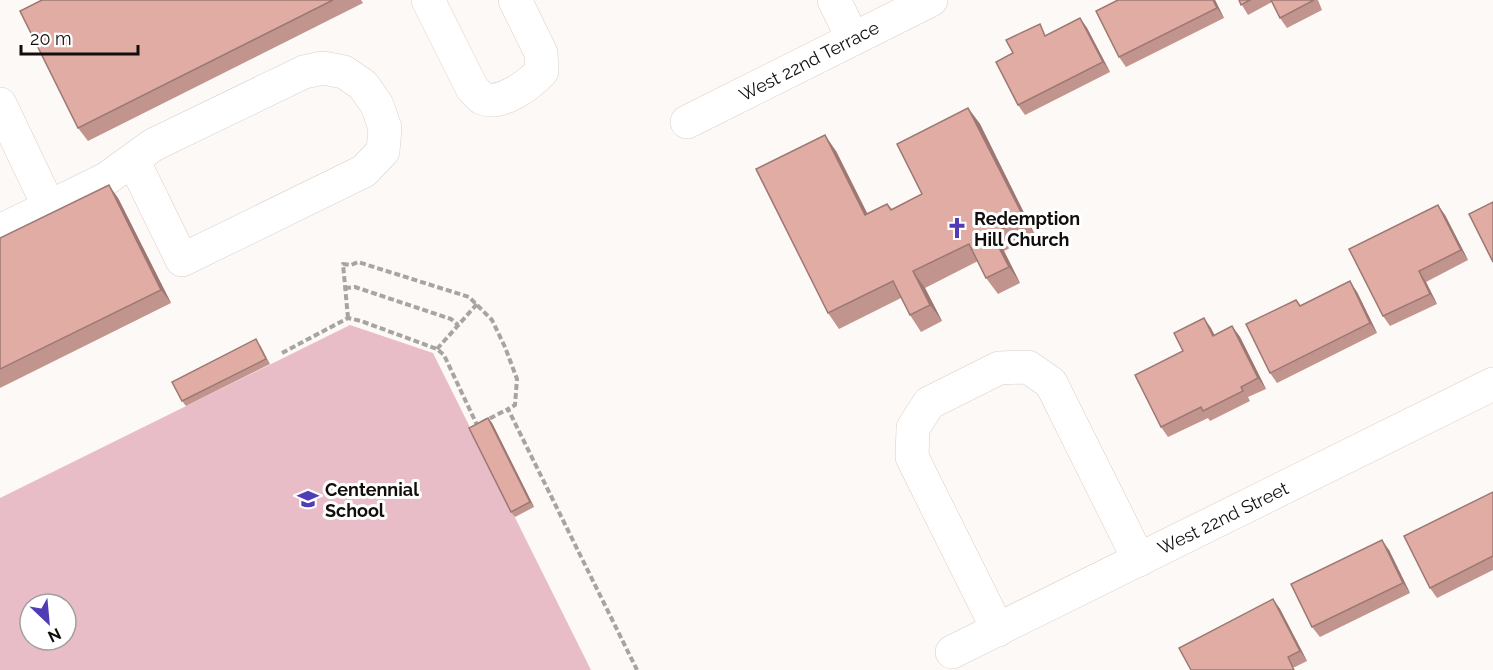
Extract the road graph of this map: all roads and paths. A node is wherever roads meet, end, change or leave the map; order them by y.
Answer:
1 (428, 0) edge
2 (515, 0) edge
3 (834, 0) edge
4 (912, 4) edge
5 (853, 39) junction
6 (0, 104) edge
7 (687, 122) dead end
8 (132, 160) junction
9 (50, 207) junction
10 (0, 231) edge
11 (345, 288) junction
12 (477, 304) junction
13 (348, 318) junction
14 (458, 326) junction
15 (437, 349) junction
16 (282, 353) dead end
17 (1493, 384) edge
18 (508, 409) junction
19 (1139, 560) junction
20 (998, 630) junction
21 (952, 652) dead end
22 (637, 670) edge

1 - 2 street
3 - 5 street
4 - 5 street, West 22nd Terrace
5 - 7 street, West 22nd Terrace
6 - 9 street
8 - 8 street
8 - 9 street
9 - 10 street
11 - 12 path
11 - 13 path
11 - 14 path
12 - 14 path
12 - 18 path
13 - 15 path
13 - 16 path
14 - 15 path
15 - 18 path
17 - 19 street, West 22nd Street
18 - 22 path
19 - 20 street, West 22nd Street
19 - 20 street
20 - 21 street, West 22nd Street

